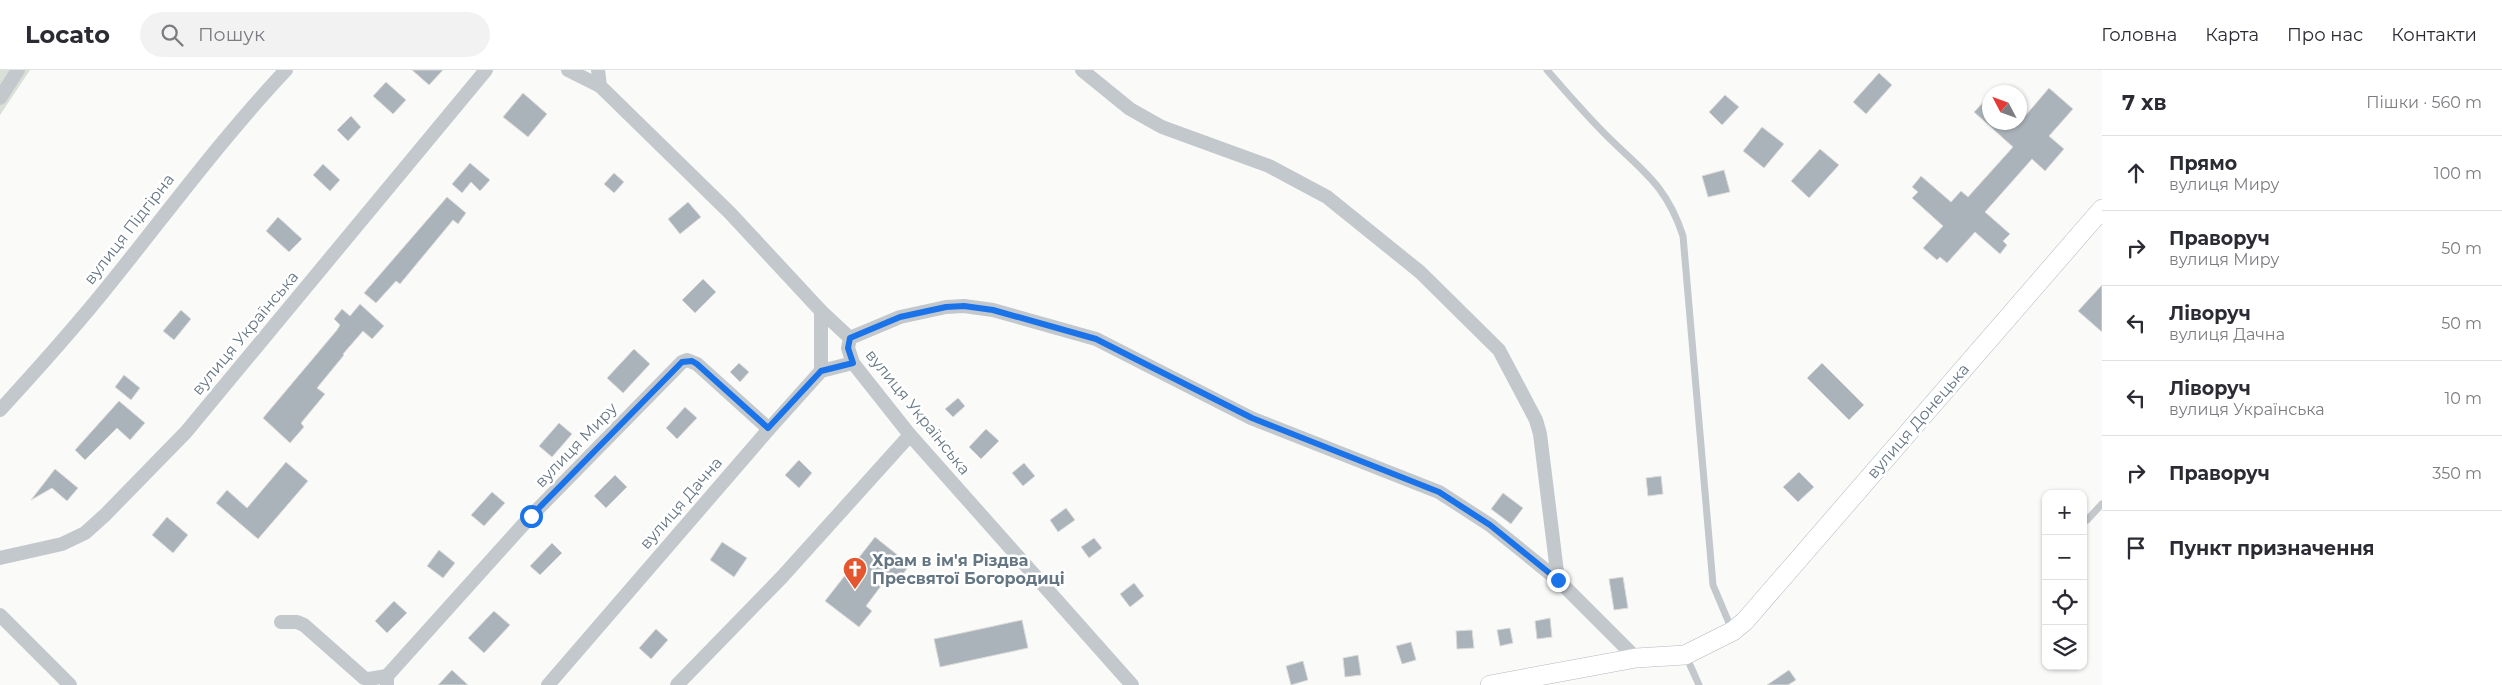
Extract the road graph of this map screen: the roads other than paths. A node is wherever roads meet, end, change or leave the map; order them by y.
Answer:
1 (18, 70) edge
2 (286, 70) edge
3 (568, 70) edge
4 (598, 70) edge
5 (1082, 70) edge
6 (1547, 70) edge
7 (485, 73) edge
8 (600, 86) junction
9 (0, 98) edge
10 (2102, 209) edge
11 (821, 311) junction
12 (850, 338) junction
13 (853, 363) junction
14 (821, 371) junction
15 (0, 410) edge
16 (768, 428) junction
17 (910, 435) junction
18 (2102, 504) edge
19 (2087, 520) dead end
20 (0, 558) edge
21 (1558, 580) junction
22 (0, 615) edge
23 (281, 622) dead end
24 (1733, 631) junction
25 (1685, 655) junction
26 (1636, 658) junction
27 (387, 680) edge
28 (70, 685) edge
29 (548, 685) edge
30 (677, 685) edge
31 (1132, 685) edge
32 (1490, 685) edge
33 (1699, 685) edge

1 - 9 street
2 - 15 street, вулиця Підгірна
3 - 8 street, вулиця Українська
4 - 8 street
5 - 21 street
6 - 24 lane
7 - 20 street, вулиця Українська
8 - 11 street, вулиця Українська
10 - 24 street, вулиця Донецька
11 - 12 street, вулиця Українська
11 - 14 street
12 - 13 street, вулиця Українська
12 - 21 street
13 - 14 street
13 - 17 street, вулиця Українська
14 - 16 street, вулиця Дачна
16 - 27 street, вулиця Миру
16 - 29 street, вулиця Дачна
17 - 30 street
17 - 31 street, вулиця Українська
18 - 19 lane
21 - 26 street
22 - 28 street
23 - 27 street
24 - 25 street, вулиця Донецька
25 - 26 street
25 - 33 lane
26 - 32 street

